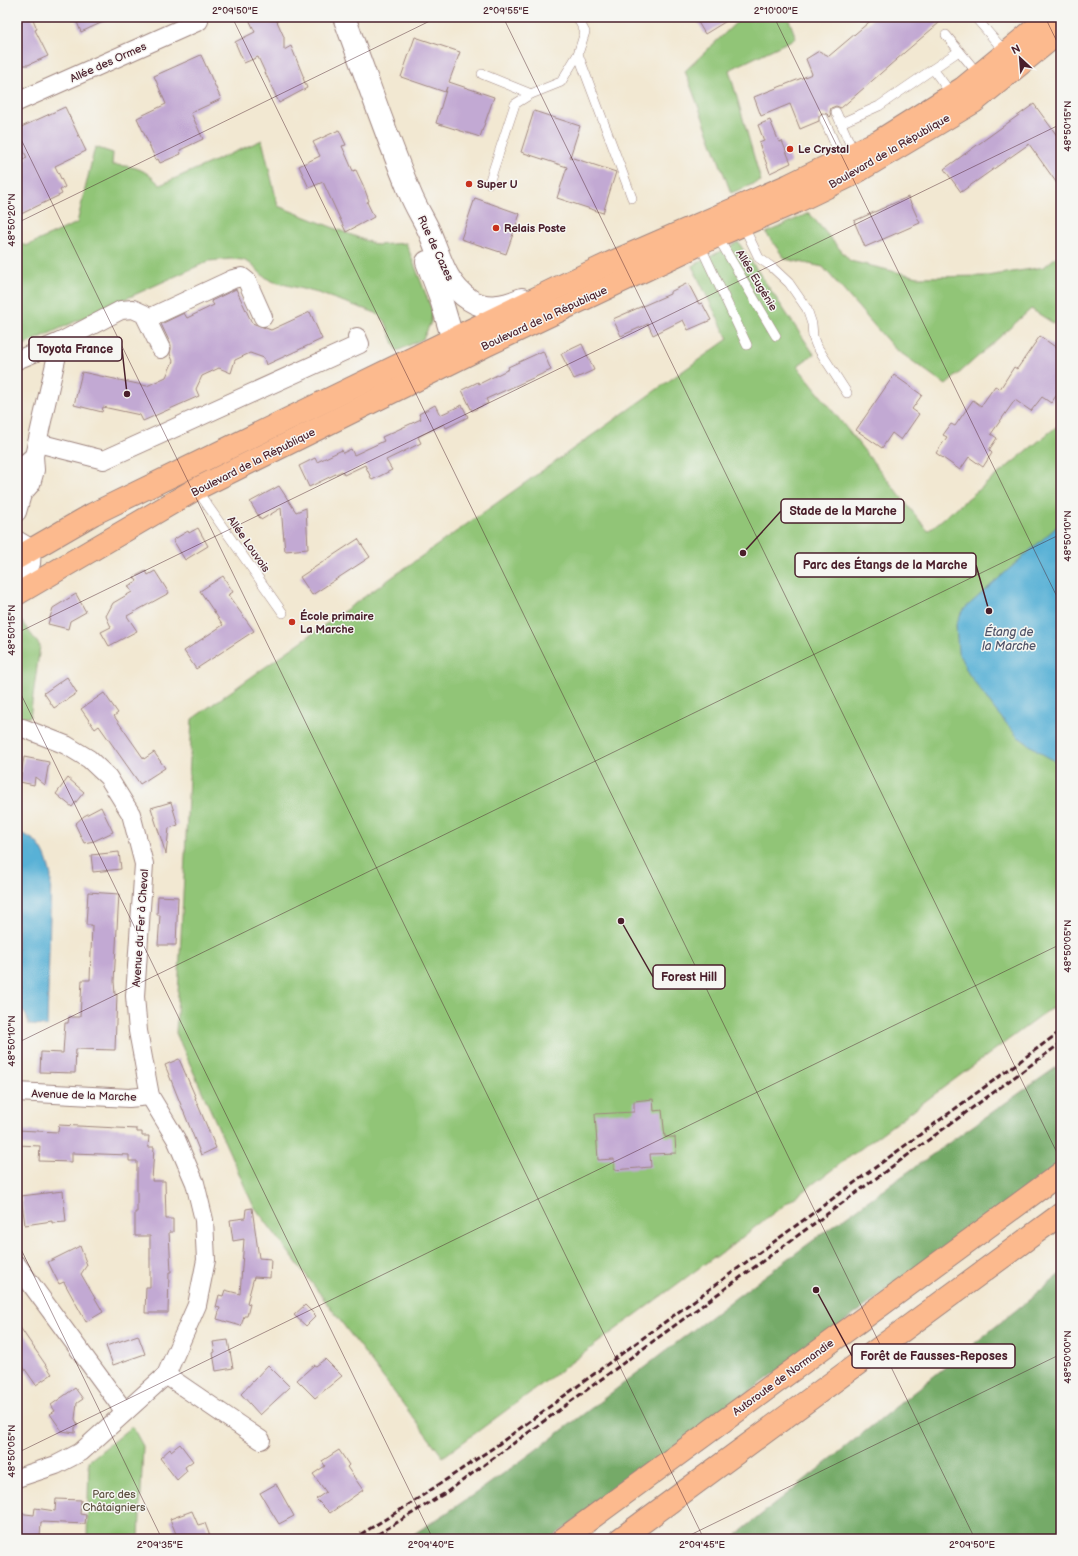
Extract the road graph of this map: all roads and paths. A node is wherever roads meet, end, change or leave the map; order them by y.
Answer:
1 (344, 17) edge
2 (577, 17) edge
3 (976, 17) edge
4 (1049, 17) edge
5 (199, 21) dead end
6 (1061, 31) edge
7 (946, 35) dead end
8 (959, 51) junction
9 (1006, 53) junction
10 (578, 54) junction
11 (933, 69) junction
12 (482, 74) dead end
13 (979, 75) junction
14 (531, 94) junction
15 (952, 95) junction
16 (17, 102) edge
17 (836, 112) dead end
18 (824, 119) dead end
19 (841, 123) junction
20 (848, 157) junction
21 (488, 183) dead end
22 (410, 195) junction
23 (632, 198) dead end
24 (743, 225) junction
25 (709, 241) junction
26 (557, 288) junction
27 (471, 300) junction
28 (263, 317) dead end
29 (147, 319) junction
30 (492, 320) junction
31 (776, 336) dead end
32 (357, 337) dead end
33 (60, 342) junction
34 (487, 344) junction
35 (747, 345) dead end
36 (161, 349) dead end
37 (457, 349) junction
38 (17, 360) edge
39 (847, 393) dead end
40 (36, 449) junction
41 (196, 489) junction
42 (17, 512) edge
43 (22, 549) edge
44 (17, 576) edge
45 (17, 594) edge
46 (283, 613) dead end
47 (17, 728) edge
48 (17, 1092) edge
49 (150, 1096) junction
50 (1061, 1173) edge
51 (1061, 1214) edge
52 (17, 1265) edge
53 (166, 1375) junction
54 (125, 1412) junction
55 (262, 1440) dead end
56 (17, 1478) edge
57 (563, 1539) edge
58 (620, 1539) edge

1 - 22 street, Rue de Cazes
2 - 10 lane
3 - 9 lane
4 - 9 main road, Boulevard de la République
5 - 16 street, Allée des Ormes
6 - 24 main road, Boulevard de la République
7 - 8 lane
8 - 11 lane
8 - 13 lane
9 - 13 main road, Boulevard de la République
10 - 14 lane
10 - 23 lane
11 - 15 lane
11 - 19 lane
12 - 14 lane
13 - 15 main road, Boulevard de la République
14 - 21 lane
15 - 20 main road, Boulevard de la République
17 - 19 lane
18 - 20 lane
19 - 20 lane
20 - 26 main road, Boulevard de la République
22 - 27 street, Rue de Cazes
22 - 37 street, Rue de Cazes
24 - 25 main road, Boulevard de la République
24 - 39 lane
25 - 31 lane, Allée Eugénie
25 - 34 main road, Boulevard de la République
25 - 35 lane
26 - 27 street, Rue de Cazes
26 - 30 main road, Boulevard de la République
27 - 30 street
28 - 29 street
29 - 33 street
29 - 36 street
30 - 34 street
30 - 37 main road, Boulevard de la République
32 - 40 street
33 - 38 street
33 - 40 street
34 - 37 main road, Boulevard de la République
37 - 41 main road, Boulevard de la République
37 - 43 main road, Boulevard de la République
40 - 42 street
41 - 45 main road, Boulevard de la République
41 - 46 lane, Allée Louvois
43 - 44 street
47 - 49 street, Avenue du Fer à Cheval
48 - 49 street, Avenue de la Marche
49 - 53 street
50 - 57 main road, Autoroute de Normandie
51 - 58 main road
52 - 54 street
53 - 54 street
53 - 55 street
54 - 56 street

